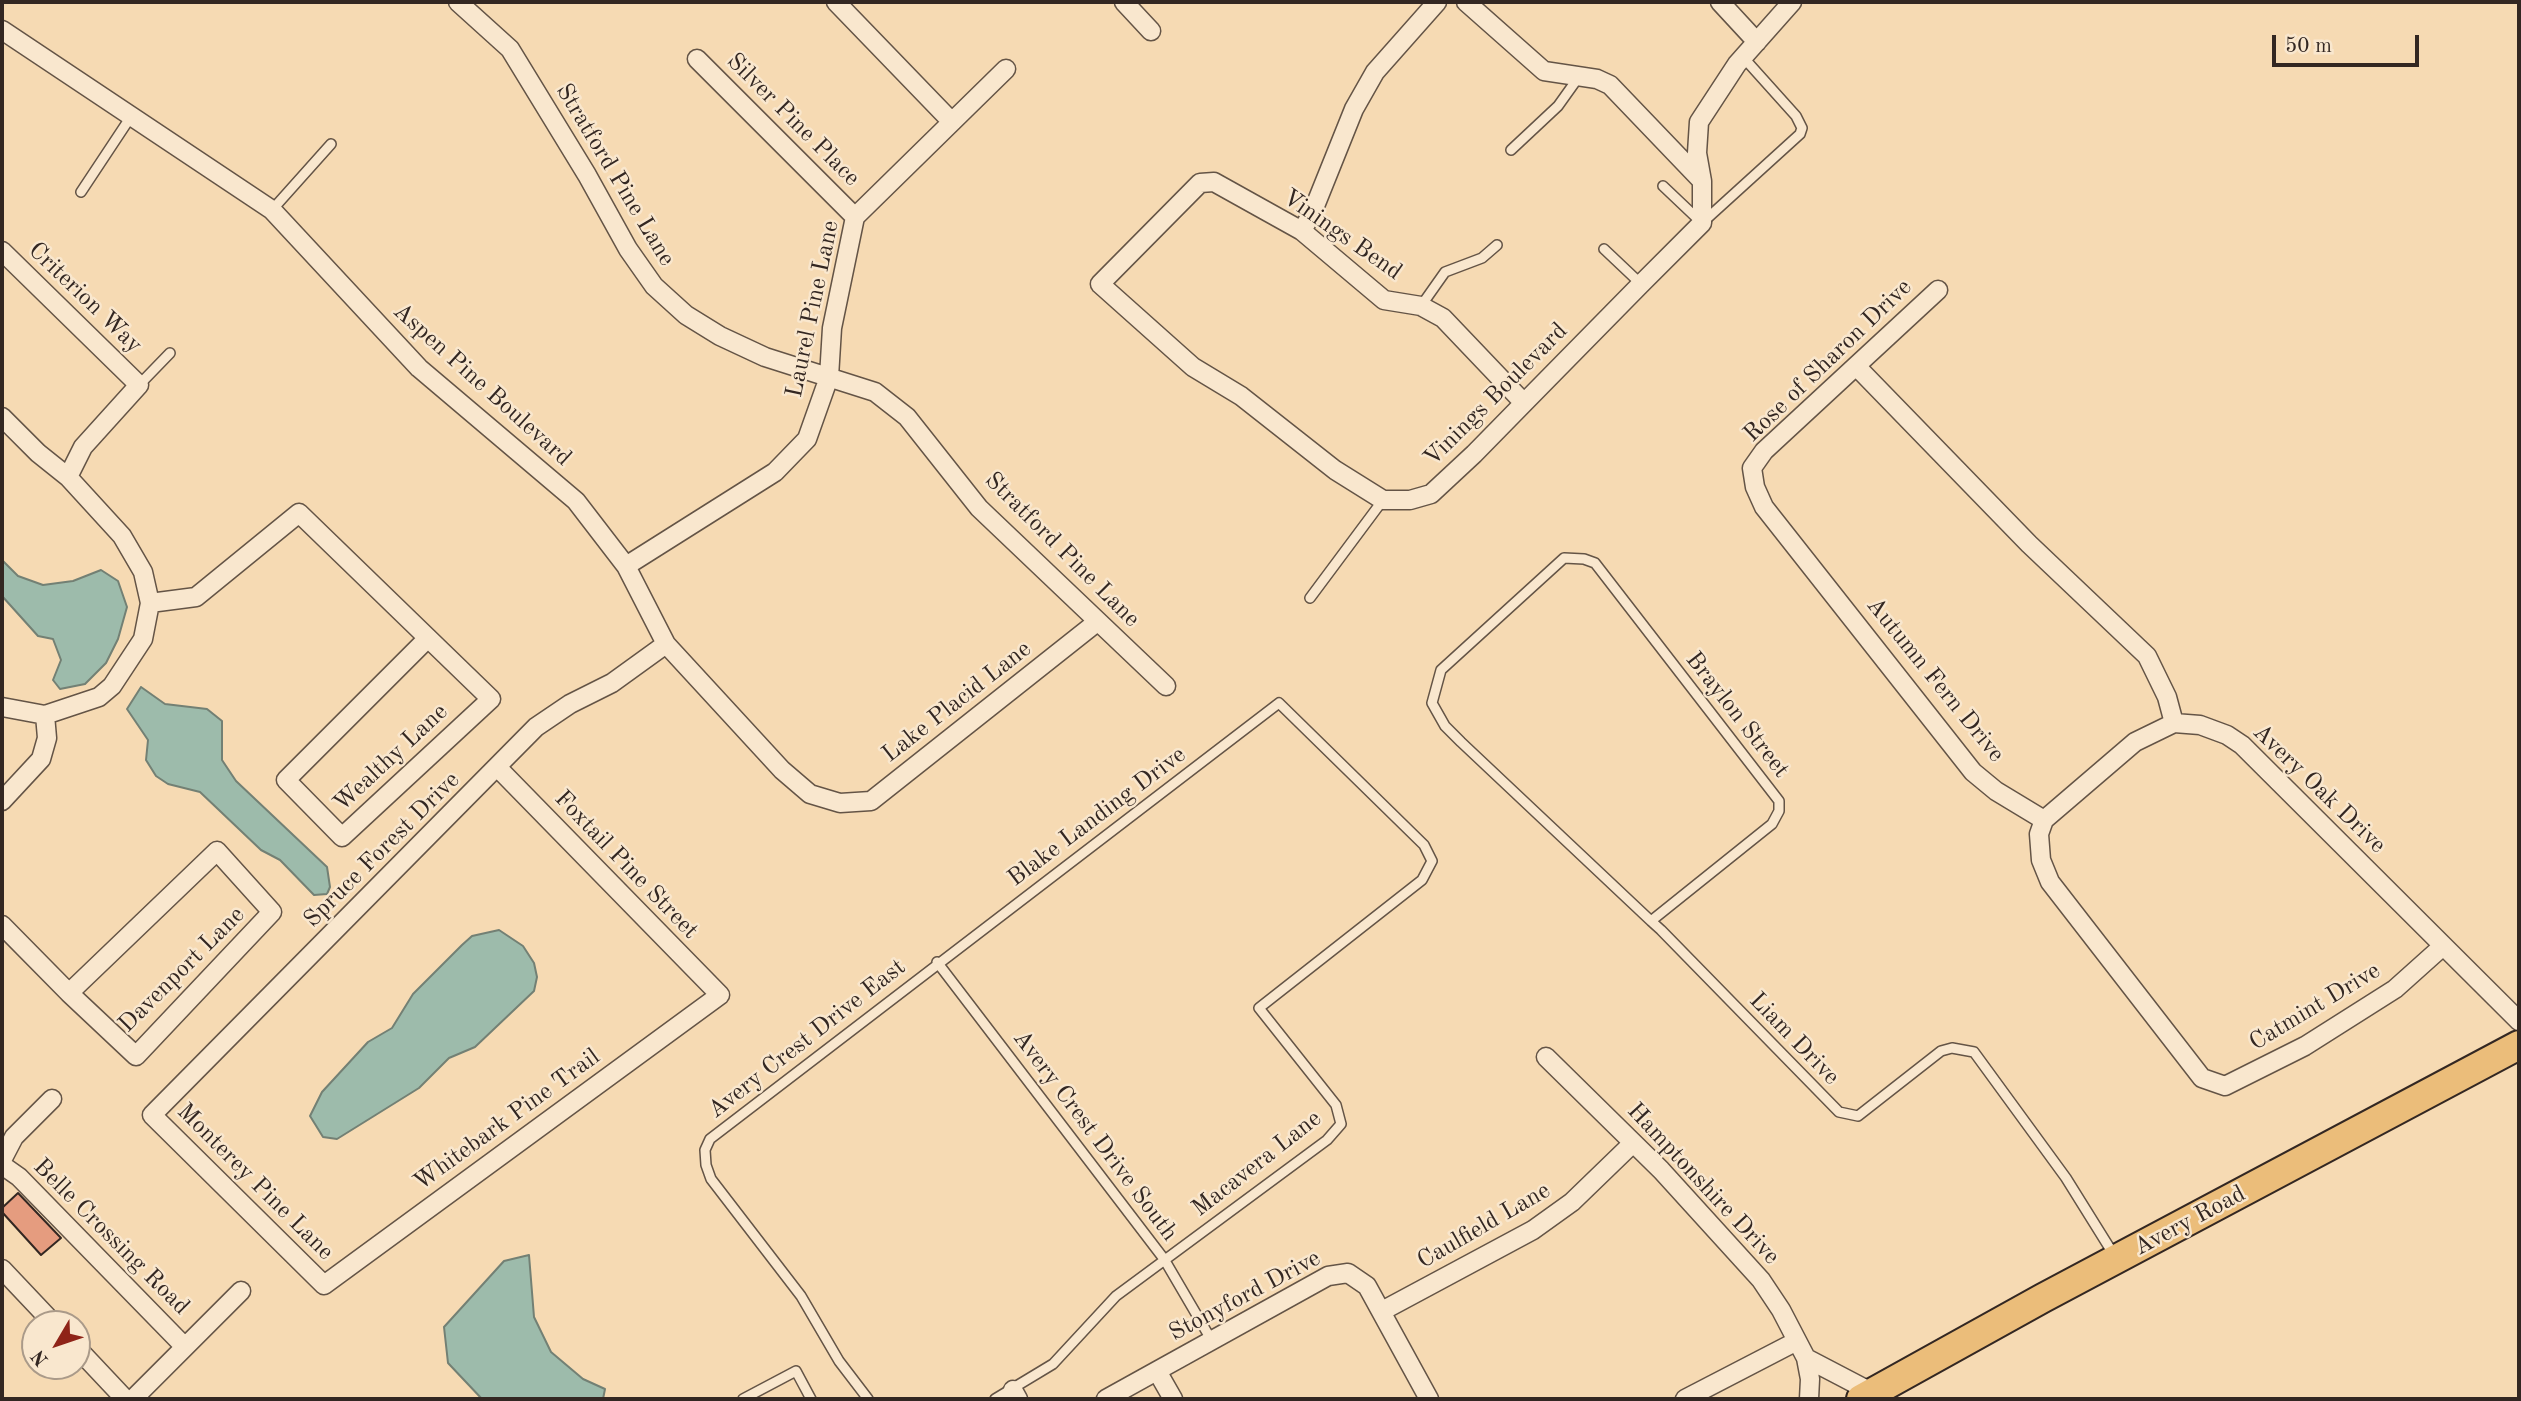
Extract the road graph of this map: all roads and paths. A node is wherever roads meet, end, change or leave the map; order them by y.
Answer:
1 (458, 2) edge
2 (836, 2) edge
3 (1124, 2) edge
4 (1437, 2) edge
5 (1466, 2) edge
6 (1720, 2) edge
7 (1792, 2) edge
8 (2, 30) edge
9 (1152, 32) dead end
10 (1757, 41) junction
11 (1743, 57) junction
12 (697, 59) dead end
13 (1006, 69) dead end
14 (1578, 78) junction
15 (132, 115) junction
16 (951, 121) junction
17 (331, 144) dead end
18 (1511, 150) dead end
19 (1702, 181) junction
20 (1663, 186) dead end
21 (81, 192) dead end
22 (272, 210) junction
23 (855, 217) junction
24 (1702, 223) junction
25 (1302, 232) junction
26 (1497, 245) dead end
27 (1604, 249) dead end
28 (2, 251) edge
29 (1642, 284) junction
30 (1938, 290) dead end
31 (1422, 306) junction
32 (170, 354) dead end
33 (1857, 367) junction
34 (829, 377) junction
35 (139, 385) junction
36 (1524, 403) junction
37 (2, 416) edge
38 (1752, 468) joint
39 (68, 477) junction
40 (1383, 500) junction
41 (1572, 558) joint
42 (626, 566) junction
43 (1310, 598) dead end
44 (150, 603) junction
45 (1097, 622) junction
46 (428, 638) junction
47 (666, 645) junction
48 (1166, 686) dead end
49 (2, 707) edge
50 (45, 715) junction
51 (2174, 723) junction
52 (498, 768) junction
53 (2, 801) edge
54 (840, 803) joint
55 (2044, 820) junction
56 (1651, 921) junction
57 (2, 925) edge
58 (2443, 946) junction
59 (937, 962) junction
60 (69, 993) junction
61 (720, 995) joint
62 (2519, 1021) edge
63 (2519, 1045) edge
64 (1546, 1058) dead end
65 (52, 1099) dead end
66 (152, 1115) joint
67 (1340, 1124) joint
68 (1633, 1143) junction
69 (2, 1163) edge
70 (1164, 1259) junction
71 (2116, 1260) junction
72 (2, 1269) edge
73 (324, 1285) joint
74 (241, 1291) dead end
75 (41, 1310) edge
76 (1381, 1311) junction
77 (1212, 1340) junction
78 (1797, 1341) junction
79 (184, 1346) junction
80 (1806, 1358) junction
81 (91, 1363) edge
82 (1157, 1371) junction
83 (1015, 1395) edge
84 (1867, 1396) edge
85 (125, 1399) edge
86 (133, 1399) edge
87 (743, 1399) edge
88 (811, 1399) edge
89 (868, 1399) edge
90 (995, 1399) edge
91 (1105, 1399) edge
92 (1173, 1399) edge
93 (1429, 1399) edge
94 (1685, 1399) edge
95 (1809, 1399) edge

1 - 34 street, Stratford Pine Lane
2 - 16 street
3 - 9 street
4 - 25 street
5 - 14 street
6 - 10 street
7 - 10 street
8 - 15 street, Aspen Pine Boulevard
10 - 11 street
11 - 19 street
11 - 24 lane
12 - 23 street, Silver Pine Place
13 - 16 street, Laurel Pine Lane
14 - 18 lane
14 - 19 street
15 - 21 lane
15 - 22 street, Aspen Pine Boulevard
16 - 23 street, Laurel Pine Lane
17 - 22 lane
19 - 24 street
20 - 24 lane
22 - 42 street, Aspen Pine Boulevard
23 - 34 street, Laurel Pine Lane
24 - 29 street, Vinings Boulevard
25 - 31 street, Vinings Bend
25 - 40 street, Vinings Bend
26 - 31 lane
27 - 29 lane
28 - 35 street, Criterion Way
29 - 36 street, Vinings Boulevard
30 - 33 street, Rose of Sharon Drive
31 - 36 street, Vinings Bend
32 - 35 lane
33 - 38 street, Rose of Sharon Drive
33 - 51 street
34 - 42 street, Laurel Pine Lane
34 - 45 street, Stratford Pine Lane
35 - 39 street, Criterion Way
36 - 40 street, Vinings Boulevard
37 - 39 street
38 - 55 street, Autumn Fern Drive
39 - 44 street
40 - 43 lane
41 - 56 lane, Braylon Street
41 - 56 lane, Liam Drive
42 - 47 street, Aspen Pine Boulevard
44 - 46 street, Wealthy Lane
44 - 50 street
45 - 48 street, Stratford Pine Lane
45 - 54 street, Lake Placid Lane
46 - 46 street, Wealthy Lane
47 - 52 street, Spruce Forest Drive
47 - 54 street, Aspen Pine Boulevard
49 - 50 street
50 - 53 street
51 - 55 street
51 - 58 street, Avery Oak Drive
52 - 61 street, Foxtail Pine Street
52 - 66 street, Spruce Forest Drive
55 - 58 street, Catmint Drive
56 - 71 lane, Liam Drive
57 - 60 street, Davenport Lane
58 - 62 street, Avery Oak Drive
59 - 67 lane, Blake Landing Drive
59 - 70 lane, Avery Crest Drive South
59 - 89 lane, Avery Crest Drive East
60 - 60 street, Davenport Lane
61 - 73 street, Whitebark Pine Trail
63 - 71 main road, Avery Road
64 - 68 street, Hamptonshire Drive
65 - 69 street
66 - 73 street, Monterey Pine Lane
67 - 70 lane, Macavera Lane
68 - 76 street, Caulfield Lane
68 - 78 street, Hamptonshire Drive
69 - 79 street, Belle Crossing Road
70 - 77 lane, Avery Crest Drive South
70 - 83 lane, Macavera Lane
71 - 84 main road, Avery Road
72 - 75 street
74 - 79 street
76 - 77 street, Stonyford Drive
76 - 93 street, Stonyford Drive
77 - 82 street, Stonyford Drive
78 - 80 street, Hamptonshire Drive
78 - 94 street
79 - 86 street
80 - 84 street
80 - 95 street, Hamptonshire Drive
81 - 85 street
82 - 91 street, Stonyford Drive
82 - 92 street
83 - 90 lane, Macavera Lane
87 - 88 lane

